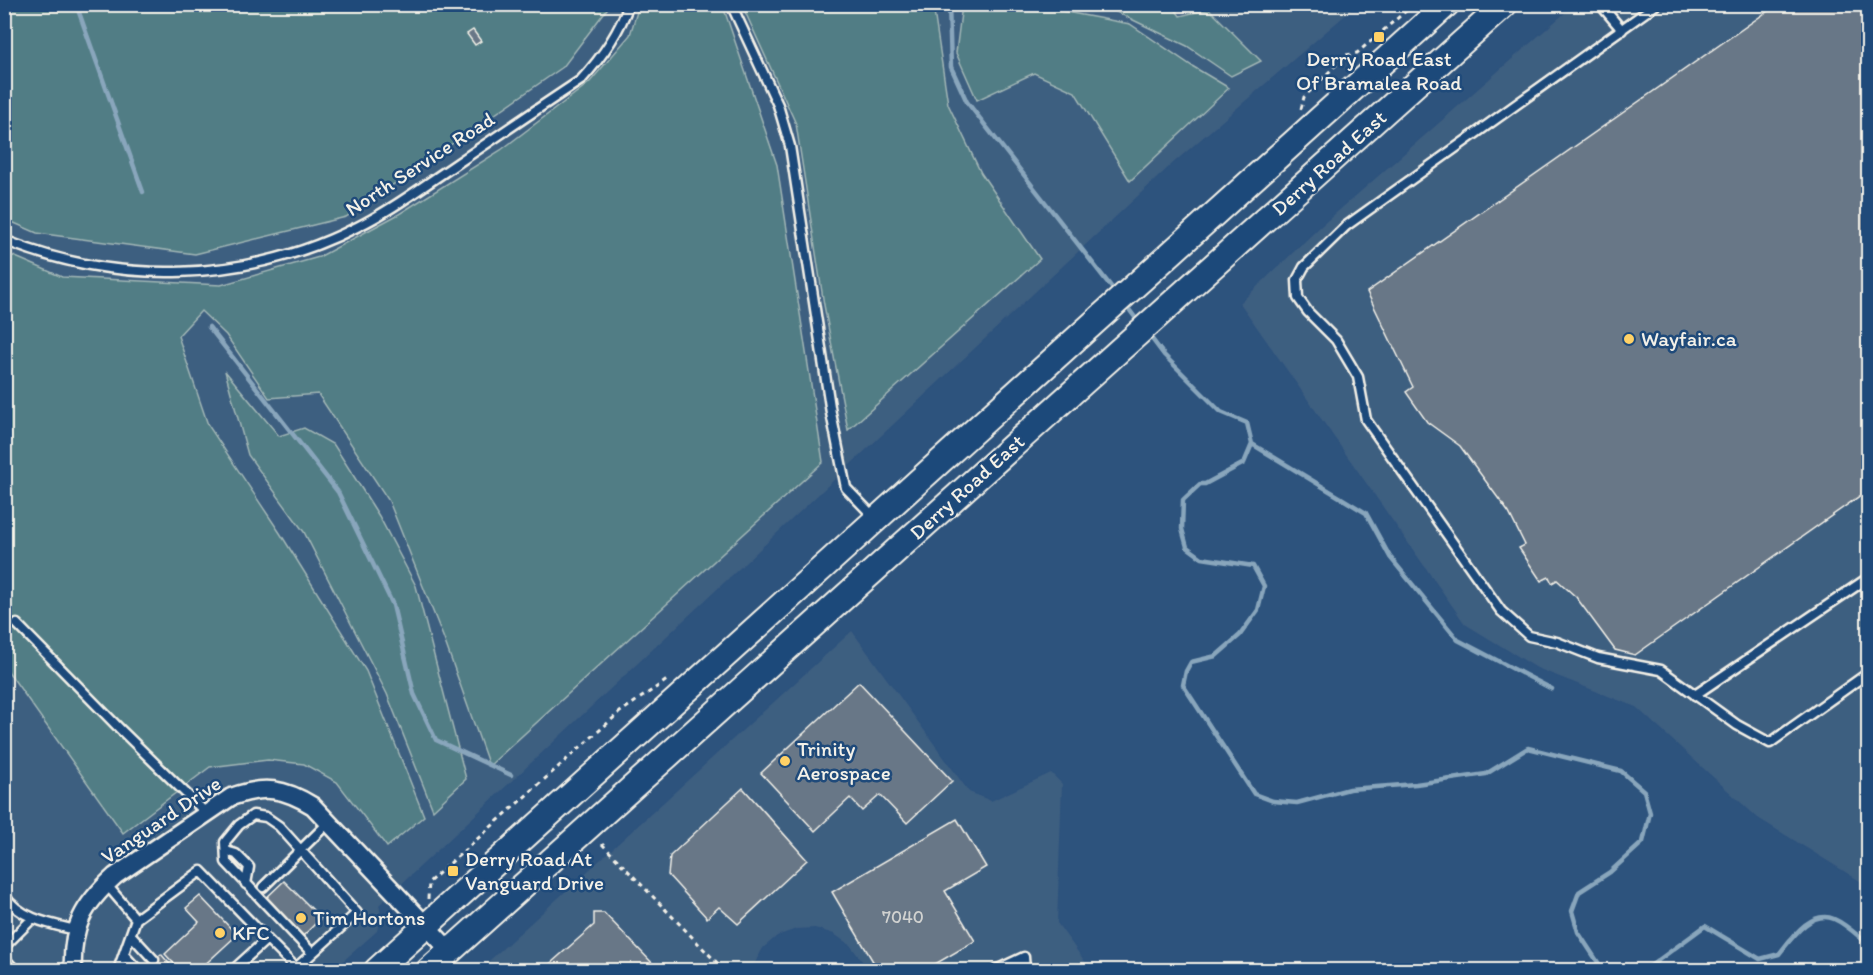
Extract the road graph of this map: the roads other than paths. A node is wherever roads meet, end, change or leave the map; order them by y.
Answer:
1 (629, 4) edge
2 (731, 4) edge
3 (1447, 4) edge
4 (1505, 4) edge
5 (1600, 4) edge
6 (1657, 4) edge
7 (1622, 30) junction
8 (4, 240) edge
9 (877, 520) junction
10 (1869, 578) edge
11 (17, 624) dead end
12 (1869, 673) edge
13 (1695, 695) junction
14 (207, 814) junction
15 (329, 822) junction
16 (301, 850) junction
17 (106, 884) junction
18 (262, 887) dead end
19 (4, 895) edge
20 (33, 918) junction
21 (136, 919) junction
22 (425, 925) junction
23 (76, 930) junction
24 (131, 935) junction
25 (267, 939) junction
26 (4, 947) edge
27 (450, 951) junction
28 (312, 953) junction
29 (124, 955) junction
30 (4, 958) edge
31 (154, 960) dead end
32 (240, 969) edge
33 (294, 969) edge
34 (15, 970) edge
35 (73, 970) edge
36 (118, 970) edge
37 (138, 970) edge
38 (377, 970) edge
39 (429, 970) edge
40 (996, 970) edge
41 (1025, 970) edge

1 - 8 lane, North Service Road
2 - 9 lane
3 - 9 main road, Derry Road East
4 - 27 main road, Derry Road East
5 - 7 lane
6 - 7 lane
7 - 13 lane
9 - 22 main road, Derry Road East
10 - 13 lane
11 - 14 lane
12 - 13 lane
14 - 15 street, Vanguard Drive
14 - 17 street, Vanguard Drive
15 - 16 lane
15 - 22 street, Vanguard Drive
16 - 18 lane
16 - 28 lane
16 - 28 lane
17 - 21 lane
17 - 23 street, Vanguard Drive
19 - 20 lane
20 - 23 lane
20 - 26 lane
21 - 24 lane
21 - 25 lane
22 - 27 street, Vanguard Drive
22 - 38 main road, Derry Road East
23 - 35 street, Vanguard Drive
24 - 29 lane
24 - 31 lane
25 - 32 lane
25 - 33 lane
27 - 39 main road, Derry Road East
28 - 33 lane
29 - 36 lane
29 - 37 lane
30 - 34 lane
40 - 41 lane

